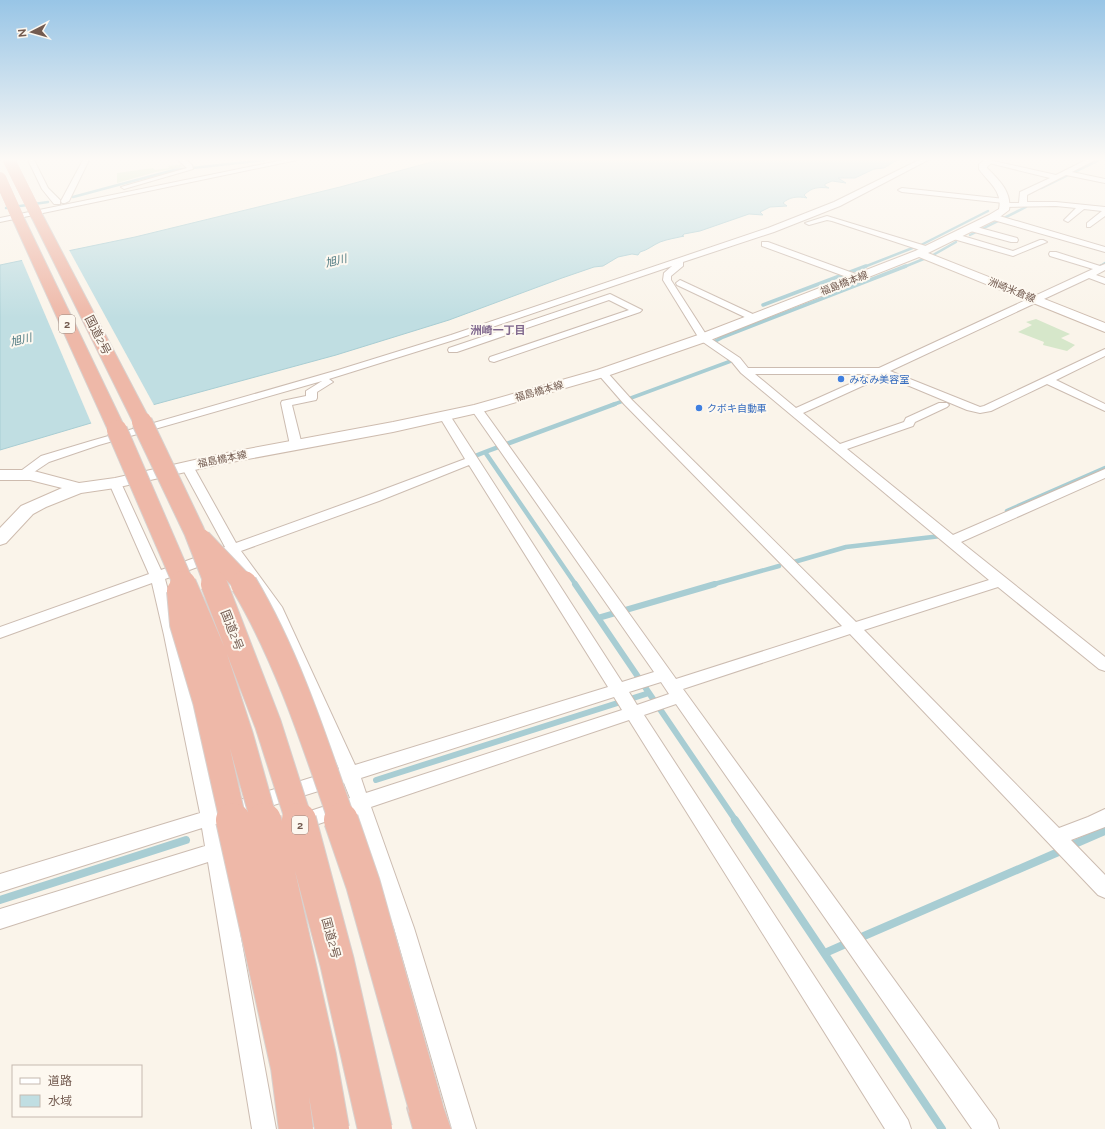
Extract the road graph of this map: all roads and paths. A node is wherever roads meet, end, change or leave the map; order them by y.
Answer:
1 (22, 213) edge
2 (28, 213) edge
3 (36, 213) edge
4 (815, 213) edge
5 (1002, 213) edge
6 (1076, 213) edge
7 (1103, 213) edge
8 (6, 217) edge
9 (999, 218) junction
10 (1068, 220) dead end
11 (1090, 225) dead end
12 (771, 230) junction
13 (976, 230) junction
14 (953, 236) junction
15 (1014, 240) dead end
16 (1043, 242) dead end
17 (765, 244) dead end
18 (1105, 250) edge
19 (923, 251) junction
20 (1053, 254) dead end
21 (686, 259) junction
22 (1099, 268) edge
23 (851, 275) junction
24 (1089, 275) junction
25 (1105, 281) edge
26 (680, 283) dead end
27 (1035, 299) junction
28 (754, 318) junction
29 (530, 324) junction
30 (1105, 328) edge
31 (454, 337) junction
32 (558, 338) junction
33 (709, 342) junction
34 (453, 350) dead end
35 (1105, 352) edge
36 (494, 359) dead end
37 (745, 371) junction
38 (881, 371) junction
39 (342, 372) junction
40 (602, 372) junction
41 (1048, 380) junction
42 (943, 405) dead end
43 (1105, 408) edge
44 (477, 409) junction
45 (795, 412) junction
46 (445, 416) junction
47 (296, 445) junction
48 (839, 448) junction
49 (470, 459) junction
50 (187, 466) junction
51 (24, 473) junction
52 (1105, 473) edge
53 (0, 475) edge
54 (115, 483) junction
55 (78, 488) junction
56 (194, 531) junction
57 (0, 539) edge
58 (951, 541) junction
59 (233, 550) junction
60 (168, 574) junction
61 (1000, 581) junction
62 (852, 627) junction
63 (0, 633) edge
64 (1102, 658) edge
65 (672, 686) junction
66 (632, 696) junction
67 (350, 773) junction
68 (360, 803) junction
69 (210, 817) junction
70 (1105, 817) edge
71 (1061, 845) junction
72 (216, 851) junction
73 (0, 883) edge
74 (1105, 890) edge
75 (0, 919) edge
76 (429, 1118) edge
77 (264, 1129) edge
78 (296, 1129) edge
79 (332, 1129) edge
80 (375, 1129) edge
81 (464, 1129) edge
82 (899, 1129) edge
83 (987, 1129) edge

1 - 8 street
2 - 8 street
3 - 56 highway, 国道2号 / 2, bridge
4 - 12 street
5 - 9 main road, 福島橋本線
6 - 10 street
7 - 11 street
8 - 60 highway, 国道2号 / 2, bridge
9 - 13 main road, 福島橋本線
9 - 18 street
12 - 19 street
12 - 21 street
13 - 14 main road, 福島橋本線
13 - 15 street
14 - 16 street
14 - 19 main road, 福島橋本線
17 - 23 street
19 - 23 main road, 福島橋本線
19 - 27 main road, 洲崎米倉線
20 - 22 street
21 - 31 street
21 - 33 street
22 - 24 street
23 - 28 main road, 福島橋本線
24 - 25 street
24 - 27 street
26 - 28 street
27 - 30 main road, 洲崎米倉線
27 - 38 street
28 - 33 main road, 福島橋本線
29 - 31 street
29 - 32 street
29 - 32 street
29 - 34 street
31 - 39 street
32 - 36 street
33 - 37 street
33 - 40 main road, 福島橋本線
35 - 41 street
37 - 38 street
37 - 45 street
38 - 41 street
38 - 45 street
39 - 47 street
39 - 51 street
40 - 44 main road, 福島橋本線
40 - 62 street
41 - 43 street
42 - 48 street
44 - 46 main road, 福島橋本線
44 - 65 street
45 - 48 street
46 - 47 main road, 福島橋本線
46 - 49 street
47 - 50 main road, 福島橋本線
48 - 58 street
49 - 59 street
49 - 66 street
50 - 54 main road, 福島橋本線
50 - 59 street
51 - 53 main road
51 - 55 main road
52 - 58 street
54 - 55 main road, 福島橋本線
54 - 60 street
55 - 57 main road, 福島橋本線
56 - 76 highway, bridge
56 - 80 highway, 国道2号 / 2, bridge
58 - 61 street
59 - 60 street
59 - 67 street
60 - 63 street
60 - 69 street
60 - 78 highway, bridge
60 - 79 highway, 国道2号 / 2, bridge
61 - 62 street
61 - 64 street
62 - 65 street
62 - 71 street
65 - 66 street
65 - 66 street
65 - 83 street
66 - 67 street
66 - 68 street
66 - 82 street
67 - 68 street
67 - 69 street
68 - 72 street
68 - 81 street
69 - 72 street
69 - 73 street
70 - 71 street
71 - 74 street
72 - 75 street
72 - 77 street

